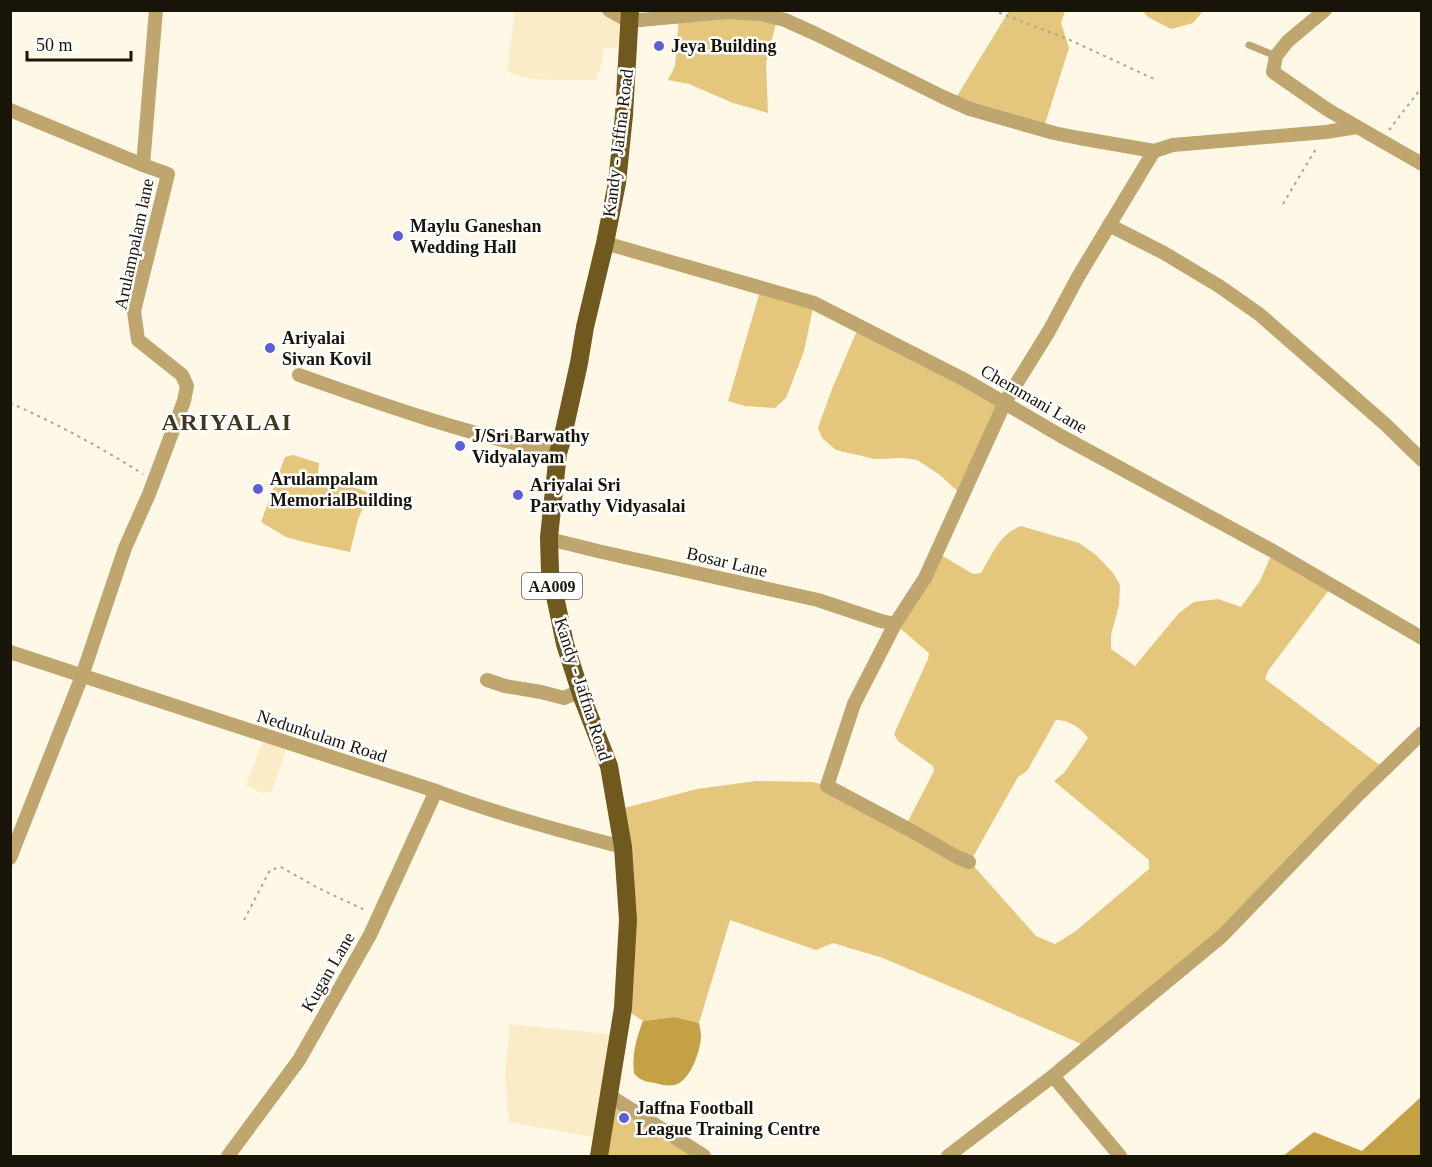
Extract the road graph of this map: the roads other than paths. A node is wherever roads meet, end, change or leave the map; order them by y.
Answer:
1 (156, 10) edge
2 (609, 10) edge
3 (1325, 10) edge
4 (630, 16) edge
5 (1248, 45) dead end
6 (1276, 56) junction
7 (10, 110) edge
8 (1358, 128) junction
9 (1154, 151) junction
10 (1422, 164) edge
11 (143, 165) junction
12 (1109, 225) junction
13 (604, 243) junction
14 (299, 375) dead end
15 (1005, 402) junction
16 (558, 453) junction
17 (1422, 460) edge
18 (549, 539) junction
19 (895, 624) junction
20 (1422, 638) edge
21 (10, 652) edge
22 (82, 676) junction
23 (487, 680) dead end
24 (580, 691) junction
25 (1422, 733) edge
26 (436, 792) junction
27 (623, 847) junction
28 (10, 858) edge
29 (969, 862) dead end
30 (1053, 1076) junction
31 (609, 1096) junction
32 (228, 1156) edge
33 (599, 1156) edge
34 (704, 1156) edge
35 (948, 1156) edge
36 (1120, 1156) edge

1 - 11 street, Arulampalam lane
2 - 4 street
3 - 6 street
4 - 9 street
4 - 13 highway, Kandy - Jaffna Road / AA009
5 - 6 lane
6 - 8 street
7 - 11 street
8 - 9 street
8 - 10 street
9 - 12 street
11 - 22 street, Arulampalam lane
12 - 15 street
12 - 17 street
13 - 15 street, Chemmani Lane
13 - 16 highway, Kandy - Jaffna Road / AA009
14 - 16 street
15 - 19 street
15 - 20 street, Chemmani Lane
16 - 18 highway, Kandy - Jaffna Road / AA009
18 - 19 street, Bosar Lane
18 - 24 highway, Kandy - Jaffna Road / AA009
19 - 29 street
21 - 22 street, Nedunkulam Road
22 - 26 street, Nedunkulam Road
22 - 28 street, Arulampalam lane
23 - 24 street
24 - 27 highway, Kandy - Jaffna Road / AA009
25 - 30 street
26 - 27 street, Nedunkulam Road
26 - 32 street, Kugan Lane
27 - 31 highway, Kandy - Jaffna Road / AA009
30 - 35 street
30 - 36 street
31 - 33 highway, Kandy - Jaffna Road / AA009
31 - 34 street

